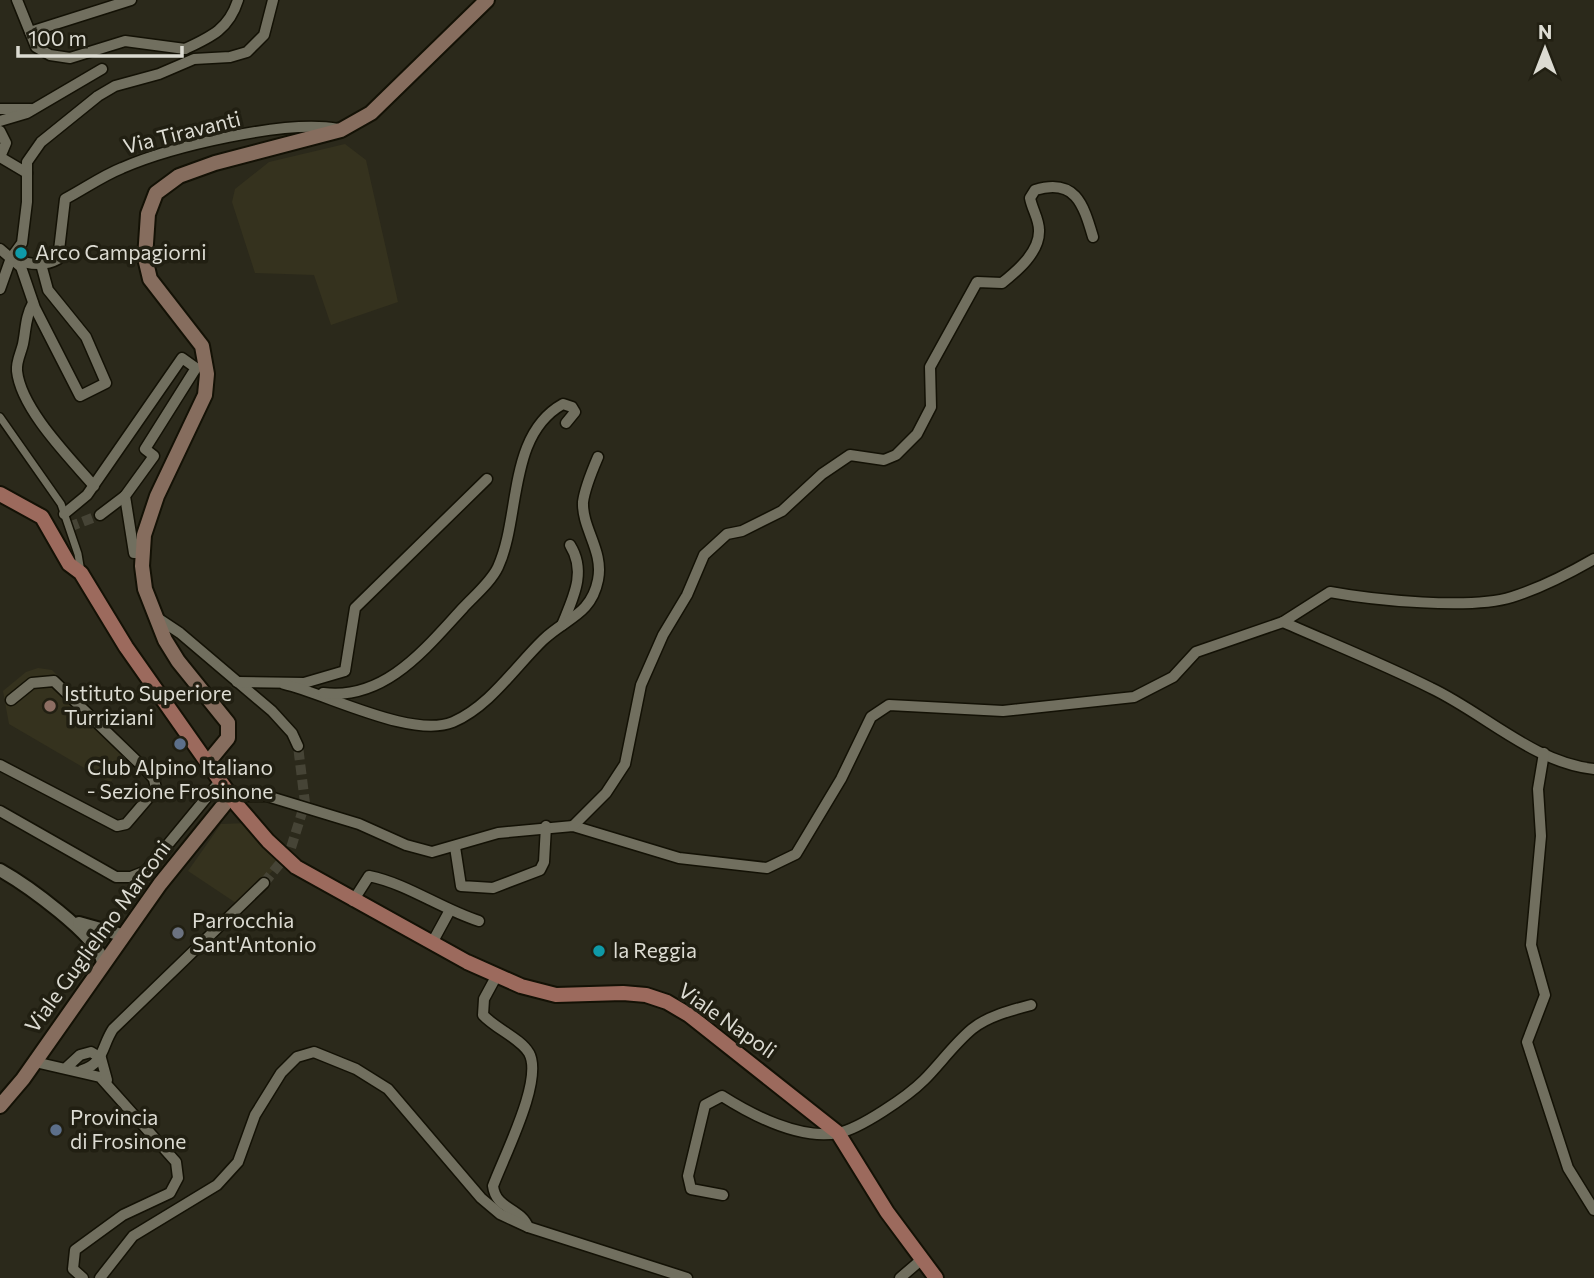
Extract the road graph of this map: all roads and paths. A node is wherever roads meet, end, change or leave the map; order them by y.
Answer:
1 (17, 0) edge
2 (131, 0) edge
3 (238, 0) edge
4 (273, 0) edge
5 (487, 0) edge
6 (102, 6) edge
7 (30, 32) junction
8 (186, 49) junction
9 (194, 59) junction
10 (102, 69) dead end
11 (0, 109) edge
12 (32, 109) junction
13 (0, 121) edge
14 (341, 130) junction
15 (0, 131) edge
16 (27, 173) junction
17 (1093, 237) dead end
18 (0, 249) edge
19 (11, 258) junction
20 (41, 264) junction
21 (0, 289) edge
22 (33, 303) junction
23 (0, 416) edge
24 (566, 424) dead end
25 (598, 457) dead end
26 (486, 479) dead end
27 (94, 486) junction
28 (0, 494) edge
29 (125, 496) junction
30 (64, 514) junction
31 (100, 515) tunnel mouth
32 (570, 545) dead end
33 (142, 554) junction
34 (1594, 559) edge
35 (81, 573) junction
36 (156, 617) junction
37 (1283, 622) junction
38 (562, 625) junction
39 (237, 682) junction
40 (284, 684) junction
41 (305, 691) junction
42 (11, 700) dead end
43 (298, 746) tunnel mouth
44 (1544, 753) junction
45 (209, 761) junction
46 (0, 765) edge
47 (1594, 769) edge
48 (221, 780) junction
49 (232, 796) junction
50 (0, 811) edge
51 (546, 826) junction
52 (573, 826) junction
53 (454, 847) junction
54 (0, 870) edge
55 (264, 883) tunnel mouth
56 (353, 901) junction
57 (450, 910) junction
58 (68, 919) junction
59 (479, 921) dead end
60 (122, 935) junction
61 (432, 943) junction
62 (103, 961) junction
63 (497, 975) junction
64 (1031, 1005) dead end
65 (102, 1058) junction
66 (35, 1062) junction
67 (67, 1067) junction
68 (81, 1070) junction
69 (109, 1083) junction
70 (0, 1106) edge
71 (838, 1133) junction
72 (723, 1195) dead end
73 (1594, 1210) edge
74 (528, 1227) junction
75 (921, 1260) junction
76 (83, 1278) edge
77 (100, 1278) edge
78 (687, 1278) edge
79 (900, 1278) edge
80 (936, 1278) edge

1 - 7 street
2 - 6 street
3 - 8 street
4 - 9 street
5 - 14 main road
6 - 7 street
7 - 8 street
8 - 9 street
9 - 16 street
10 - 12 street
11 - 12 street
12 - 13 street
14 - 20 street, Via Tiravanti
14 - 33 main road
15 - 16 street
16 - 19 street
17 - 52 street
18 - 19 street
19 - 20 street
19 - 21 street
19 - 22 street
20 - 22 street
22 - 27 street
23 - 30 street
24 - 41 street
25 - 38 street
26 - 40 street
27 - 29 street
27 - 30 street
28 - 35 main road, Viale Napoli
29 - 31 street
29 - 33 street
30 - 35 street
32 - 38 street
33 - 36 main road
34 - 37 street
35 - 45 main road, Viale Napoli
36 - 39 street
36 - 45 main road
37 - 44 street
37 - 52 street
38 - 41 street
39 - 40 street
39 - 43 street
40 - 41 street
42 - 46 street
44 - 47 street
44 - 73 street
45 - 48 main road, Viale Napoli
48 - 49 main road, Viale Napoli
48 - 50 street
49 - 53 street
49 - 56 main road, Viale Napoli
49 - 60 main road, Viale Guglielmo Marconi
51 - 52 street
51 - 53 street
51 - 53 street
54 - 58 street
55 - 65 street
56 - 57 street
56 - 61 main road, Viale Napoli
57 - 59 street
57 - 61 street
58 - 60 street
58 - 62 street
60 - 62 main road, Viale Guglielmo Marconi
61 - 63 main road, Viale Napoli
62 - 66 main road, Viale Guglielmo Marconi
63 - 71 main road, Viale Napoli
63 - 74 street
64 - 71 street
65 - 67 street
65 - 68 street
65 - 69 street
66 - 67 street
66 - 70 main road, Viale Guglielmo Marconi
67 - 68 street
68 - 69 street
69 - 76 street
71 - 72 street
71 - 75 main road, Viale Napoli
74 - 77 street
74 - 78 street
75 - 79 street
75 - 80 main road, Viale Napoli

